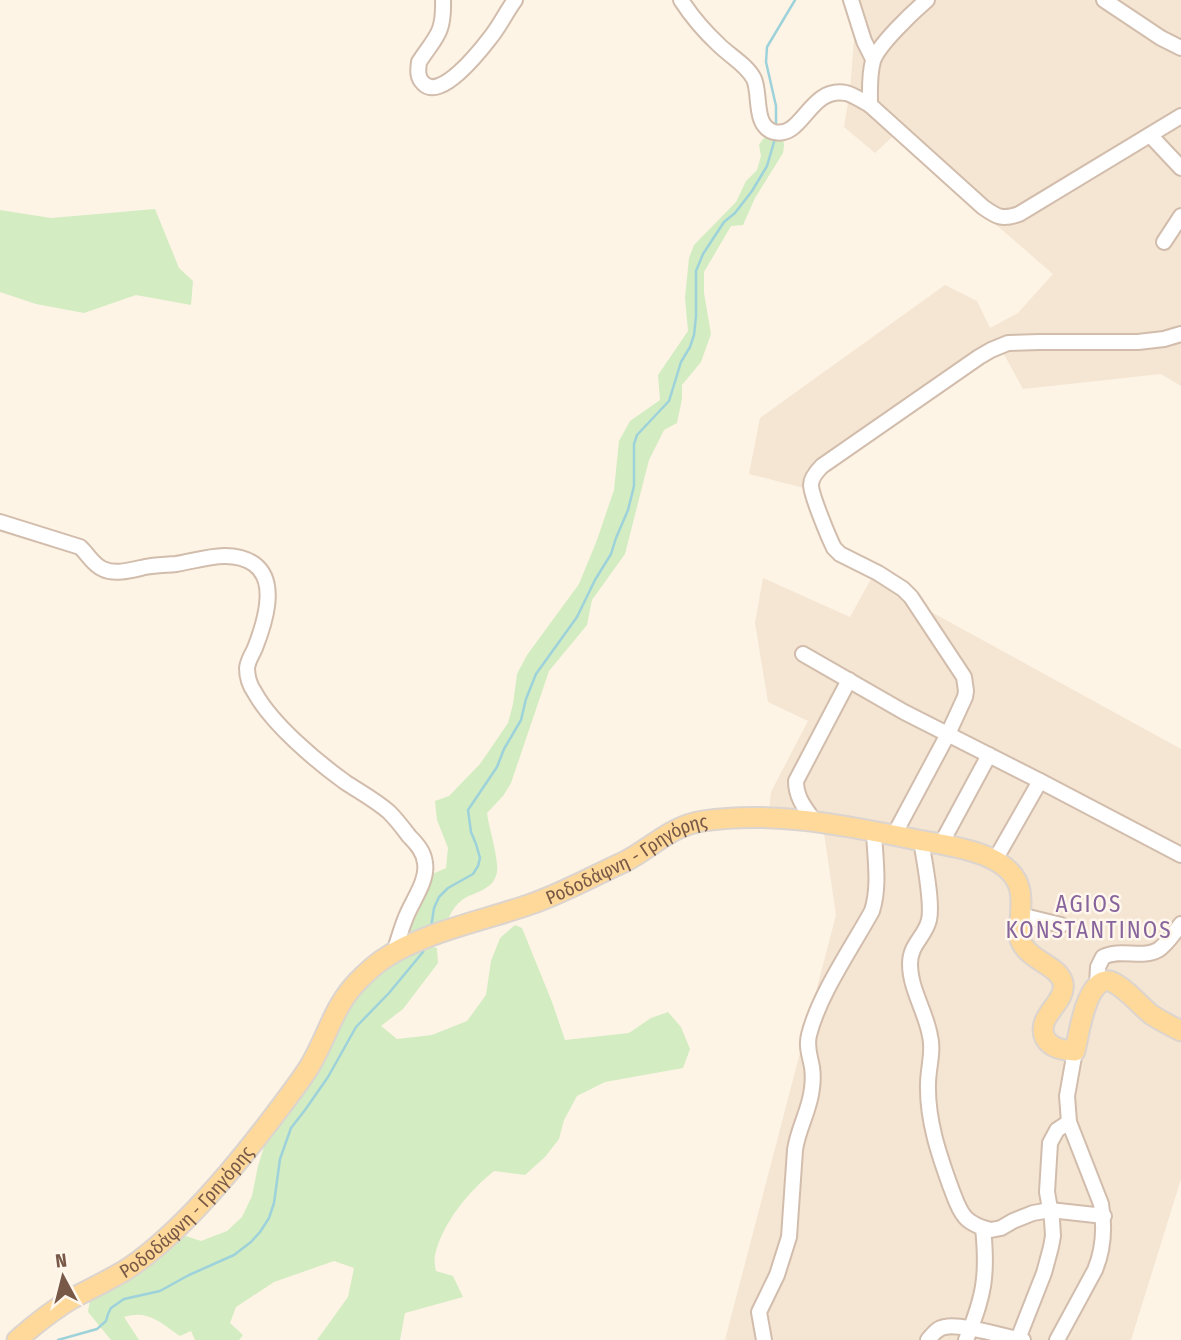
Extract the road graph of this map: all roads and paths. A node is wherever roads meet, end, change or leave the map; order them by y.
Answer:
1 (443, 0) edge
2 (515, 0) edge
3 (681, 0) edge
4 (851, 0) edge
5 (927, 0) edge
6 (1104, 0) edge
7 (1181, 48) edge
8 (873, 59) junction
9 (870, 105) junction
10 (1181, 116) edge
11 (1150, 135) junction
12 (1181, 168) edge
13 (1181, 216) edge
14 (1164, 242) dead end
15 (1181, 334) edge
16 (0, 522) edge
17 (803, 654) dead end
18 (849, 680) junction
19 (948, 734) junction
20 (989, 755) junction
21 (1040, 781) junction
22 (815, 822) junction
23 (874, 832) junction
24 (894, 835) junction
25 (921, 841) junction
26 (941, 844) junction
27 (1181, 855) edge
28 (995, 860) junction
29 (1020, 915) junction
30 (1060, 925) dead end
31 (1181, 925) edge
32 (394, 952) junction
33 (1097, 985) junction
34 (1181, 1031) edge
35 (1074, 1051) junction
36 (1069, 1122) junction
37 (1050, 1210) junction
38 (1104, 1216) junction
39 (983, 1228) junction
40 (968, 1335) edge
41 (17, 1340) edge
42 (764, 1340) edge
43 (928, 1340) edge
44 (1021, 1340) edge
45 (1057, 1340) edge

1 - 2 street
3 - 9 street
4 - 8 street
5 - 8 street
6 - 7 street
8 - 9 street
9 - 11 street
10 - 11 street
11 - 12 street
13 - 14 street
15 - 19 street
16 - 32 street
17 - 18 street
18 - 19 street
18 - 22 street
19 - 20 street
19 - 24 street
20 - 21 street
20 - 26 street
21 - 27 street
21 - 28 street
22 - 23 main road, Ροδοδάφνη - Γρηγόρης
22 - 32 main road, Ροδοδάφνη - Γρηγόρης
23 - 24 main road, Ροδοδάφνη - Γρηγόρης
23 - 42 street
24 - 25 main road, Ροδοδάφνη - Γρηγόρης
25 - 26 main road, Ροδοδάφνη - Γρηγόρης
25 - 39 street
26 - 28 main road, Ροδοδάφνη - Γρηγόρης
28 - 29 main road, Ροδοδάφνη - Γρηγόρης
29 - 30 street
29 - 35 main road, Ροδοδάφνη - Γρηγόρης
31 - 33 street
32 - 41 main road, Ροδοδάφνη - Γρηγόρης
33 - 34 main road
33 - 35 main road
35 - 36 street
36 - 37 street
36 - 38 street
37 - 38 street
37 - 39 street
37 - 44 street
38 - 45 street
39 - 40 street
40 - 43 street
40 - 44 street

